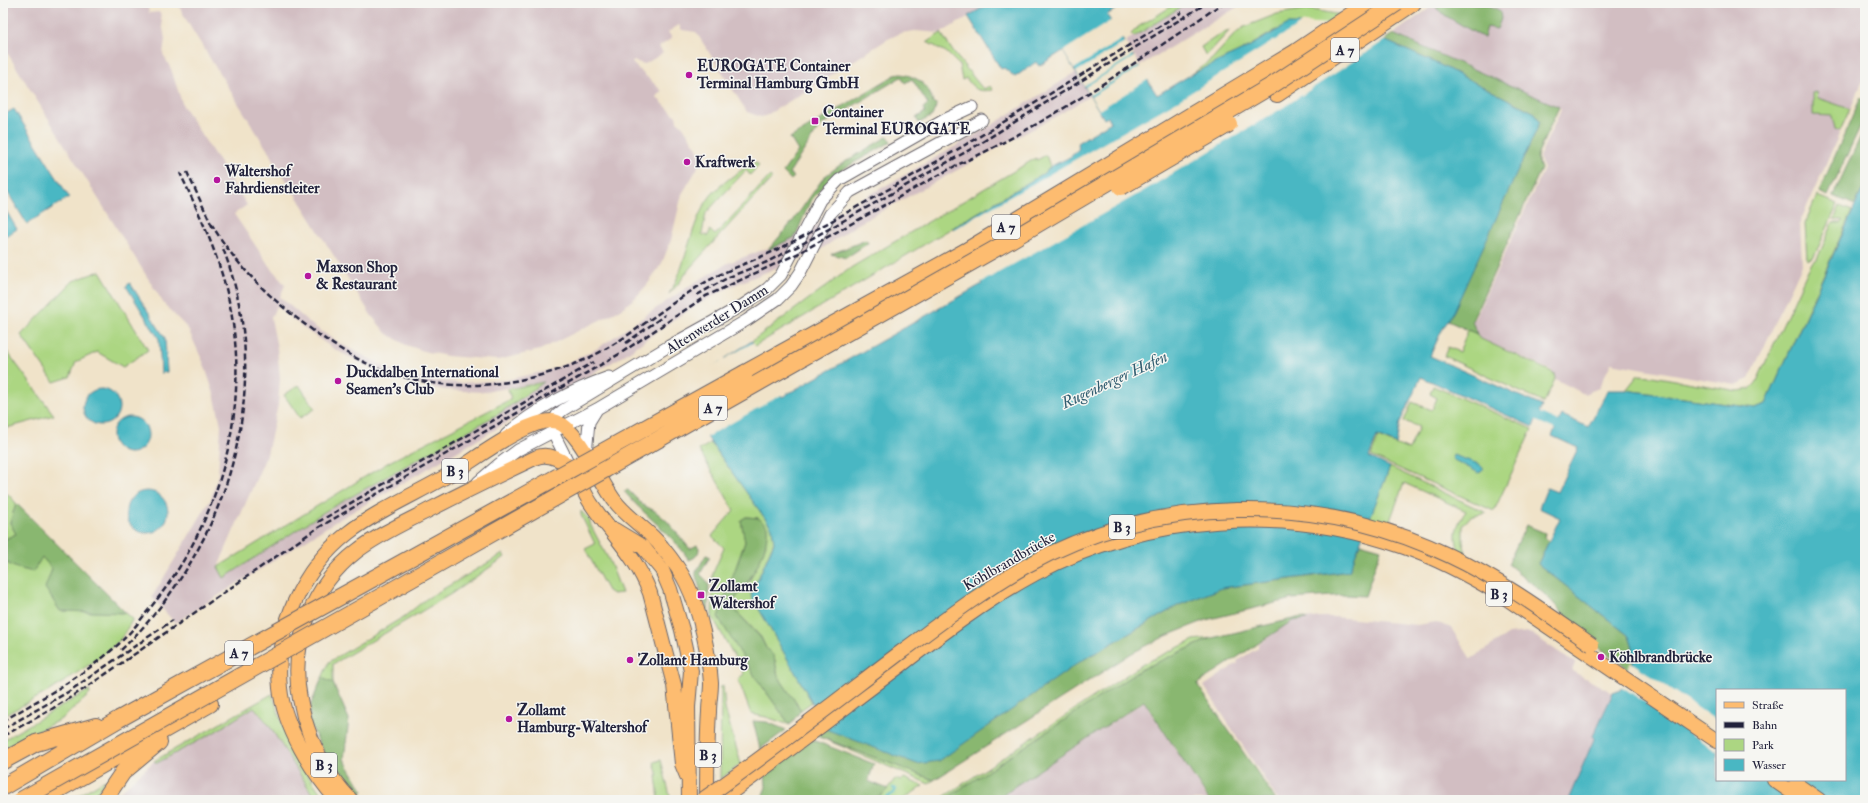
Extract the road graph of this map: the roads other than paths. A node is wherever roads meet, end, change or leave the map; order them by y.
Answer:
1 (1368, 3) edge
2 (1397, 3) edge
3 (1413, 3) edge
4 (972, 107) dead end
5 (982, 120) dead end
6 (630, 369) junction
7 (597, 410) junction
8 (557, 426) junction
9 (494, 446) junction
10 (586, 454) junction
11 (572, 470) junction
12 (471, 488) junction
13 (608, 526) junction
14 (210, 704) junction
15 (119, 719) junction
16 (299, 728) junction
17 (1716, 729) edge
18 (1716, 740) edge
19 (3, 761) edge
20 (687, 776) junction
21 (1775, 781) edge
22 (1791, 781) edge
23 (3, 787) edge
24 (21, 800) edge
25 (40, 800) edge
26 (104, 800) edge
27 (337, 800) edge
28 (351, 800) edge
29 (688, 800) edge
30 (702, 800) edge
31 (707, 800) edge
32 (720, 800) edge
33 (1803, 800) edge
34 (1819, 800) edge

1 - 15 highway, A 7, bridge
2 - 24 highway, A 7, bridge
3 - 14 highway, A 7, bridge
4 - 6 street, Altenwerder Damm
5 - 7 street, Altenwerder Damm
6 - 8 street, Altenwerder Damm
6 - 9 street, Altenwerder Damm
7 - 8 street, Altenwerder Damm
7 - 10 street
8 - 9 main road, B 3
8 - 10 main road, B 3
8 - 11 street, B 3
8 - 12 street
9 - 16 main road, B 3
10 - 31 main road, B 3
11 - 12 main road, B 3
11 - 13 main road, B 3
12 - 16 main road, B 3
13 - 20 main road, B 3
13 - 20 main road, B 3
14 - 25 highway, A 7
14 - 26 highway
15 - 19 highway
15 - 23 highway, A 7
16 - 27 main road, B 3
16 - 28 main road, B 3
17 - 30 main road, Köhlbrandbrücke / B 3, bridge
18 - 32 main road, Köhlbrandbrücke / B 3
20 - 29 main road, B 3
21 - 33 main road
22 - 34 main road

